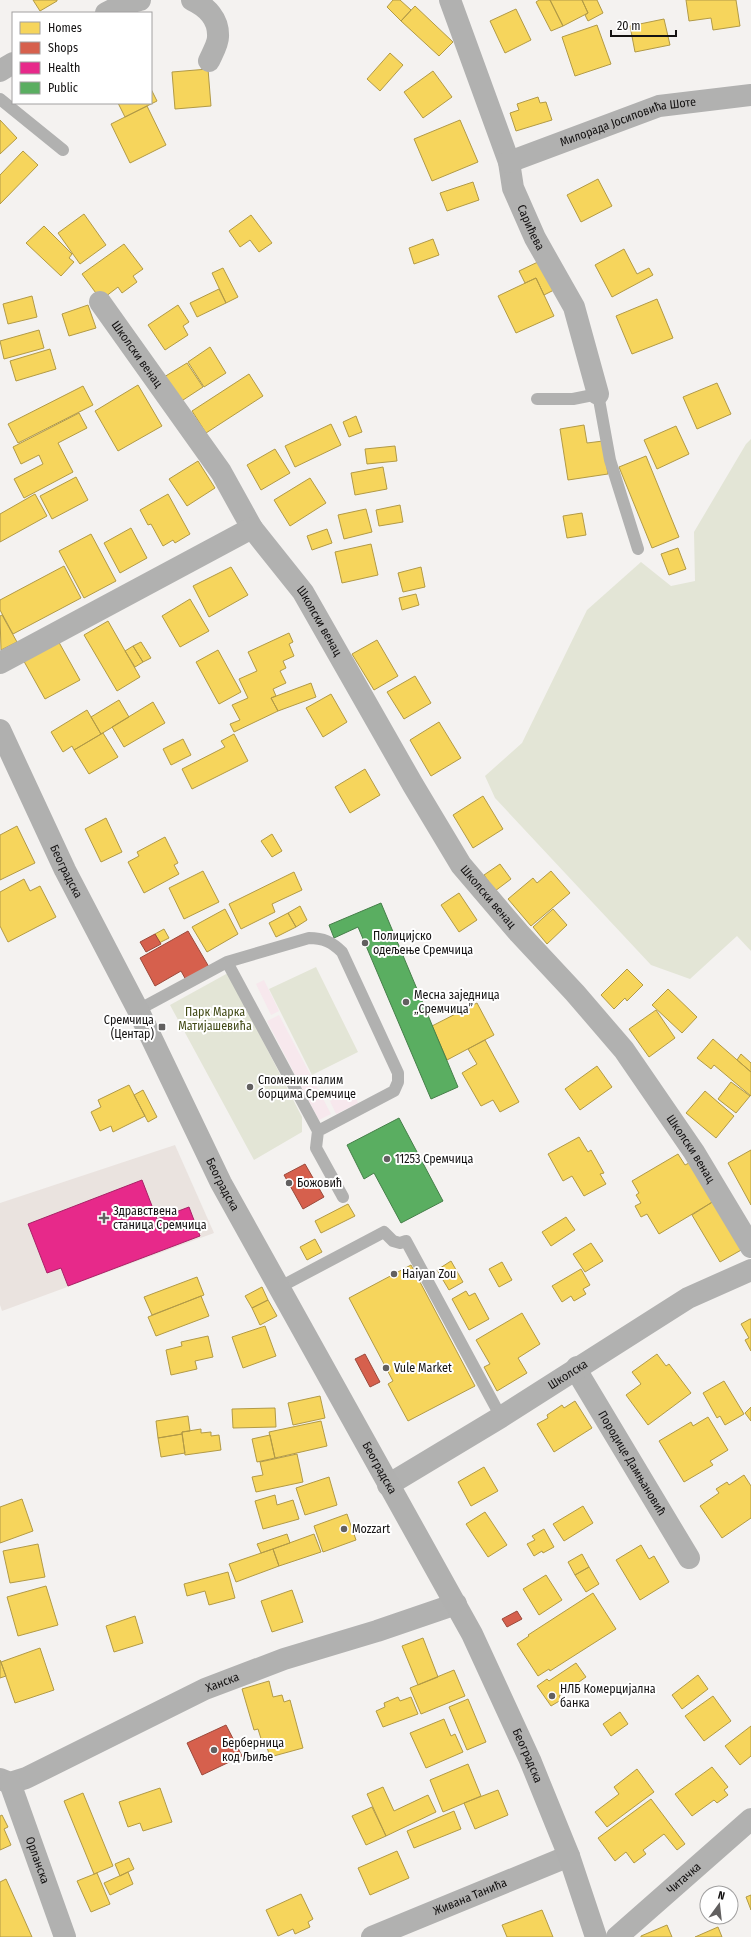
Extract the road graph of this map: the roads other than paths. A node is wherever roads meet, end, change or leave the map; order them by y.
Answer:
1 (140, 0) edge
2 (192, 0) edge
3 (450, 0) edge
4 (108, 12) edge
5 (209, 61) dead end
6 (12, 64) edge
7 (0, 71) edge
8 (751, 95) edge
9 (0, 99) edge
10 (63, 150) dead end
11 (509, 162) junction
12 (100, 302) dead end
13 (598, 394) junction
14 (537, 399) dead end
15 (252, 528) junction
16 (638, 549) dead end
17 (0, 663) edge
18 (0, 730) edge
19 (227, 962) junction
20 (138, 1010) junction
21 (318, 1131) junction
22 (343, 1197) dead end
23 (751, 1247) edge
24 (751, 1270) edge
25 (280, 1286) junction
26 (577, 1367) junction
27 (501, 1417) junction
28 (388, 1485) junction
29 (689, 1558) dead end
30 (456, 1604) junction
31 (5, 1781) edge
32 (751, 1819) edge
33 (569, 1856) junction
34 (65, 1937) edge
35 (372, 1937) edge
36 (596, 1937) edge
37 (617, 1937) edge

1 - 4 street
2 - 5 street
3 - 11 street, Сарићева
6 - 7 street
8 - 11 street, Милорада Јосиповића Шоте
9 - 10 lane
11 - 13 street, Сарићева
12 - 15 street, Школски венац
13 - 14 lane
13 - 16 lane
15 - 17 street
15 - 23 street, Школски венац
18 - 20 main road, Београдска
19 - 20 lane
19 - 21 lane
19 - 21 lane
20 - 25 main road, Београдска
21 - 22 lane
24 - 26 street, Школска
25 - 27 lane
25 - 28 main road, Београдска
26 - 27 street, Школска
26 - 29 street, Породице Дамњановић
27 - 28 street, Школска
28 - 30 main road, Београдска
30 - 31 street, Ханска
30 - 33 main road, Београдска
31 - 34 street, Орланска
32 - 37 street, Читачка
33 - 35 street, Живана Танића
33 - 36 main road, Београдска

